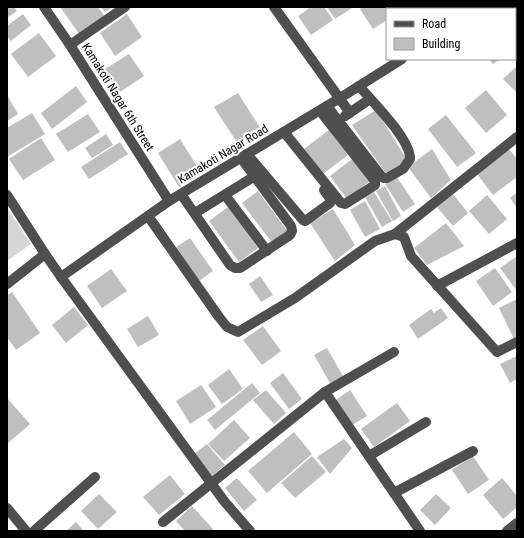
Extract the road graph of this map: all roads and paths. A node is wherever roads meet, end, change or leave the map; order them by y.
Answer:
1 (44, 7) edge
2 (125, 7) edge
3 (274, 7) edge
4 (70, 45) junction
5 (400, 60) edge
6 (359, 86) junction
7 (344, 96) junction
8 (370, 99) junction
9 (358, 107) junction
10 (323, 108) junction
11 (350, 113) junction
12 (338, 121) junction
13 (281, 134) junction
14 (517, 138) edge
15 (244, 156) junction
16 (255, 176) junction
17 (181, 194) junction
18 (225, 194) junction
19 (7, 195) edge
20 (169, 201) junction
21 (195, 213) junction
22 (148, 216) junction
23 (395, 234) junction
24 (517, 243) edge
25 (266, 251) junction
26 (45, 254) junction
27 (61, 277) junction
28 (7, 284) edge
29 (437, 286) junction
30 (517, 342) edge
31 (394, 352) dead end
32 (325, 392) junction
33 (426, 422) dead end
34 (473, 451) dead end
35 (369, 456) junction
36 (95, 477) dead end
37 (211, 484) junction
38 (394, 493) junction
39 (7, 508) edge
40 (163, 522) dead end
41 (517, 523) edge
42 (26, 531) edge
43 (34, 531) edge
44 (250, 531) edge
45 (420, 531) edge
46 (507, 531) edge

1 - 4 street, Kamakoti Nagar 6th Street
2 - 4 street
3 - 7 street
4 - 20 street, Kamakoti Nagar 6th Street
5 - 6 street, Kamakoti Nagar Road
6 - 7 street, Kamakoti Nagar Road
6 - 8 street
7 - 9 street
7 - 10 street, Kamakoti Nagar Road
7 - 11 street
8 - 9 street
8 - 12 street
9 - 11 street
10 - 12 street
10 - 13 street, Kamakoti Nagar Road
10 - 13 street
11 - 12 street
13 - 15 street, Kamakoti Nagar Road
13 - 15 street
14 - 23 street
15 - 16 street
15 - 17 street, Kamakoti Nagar Road
16 - 18 street
16 - 25 street
17 - 20 street, Kamakoti Nagar Road
17 - 21 street
18 - 21 street
18 - 25 street
19 - 26 street
20 - 22 street, Kamakoti Nagar Road
21 - 25 street
22 - 23 street
22 - 27 street, Kamakoti Nagar Road
23 - 29 street
24 - 29 street
26 - 27 street
26 - 28 street
27 - 37 street
29 - 30 street
31 - 32 street
32 - 35 street
32 - 37 street
33 - 35 street
34 - 38 street
35 - 38 street
36 - 43 street
37 - 40 street
37 - 44 street
38 - 45 street
39 - 42 street
41 - 46 street

